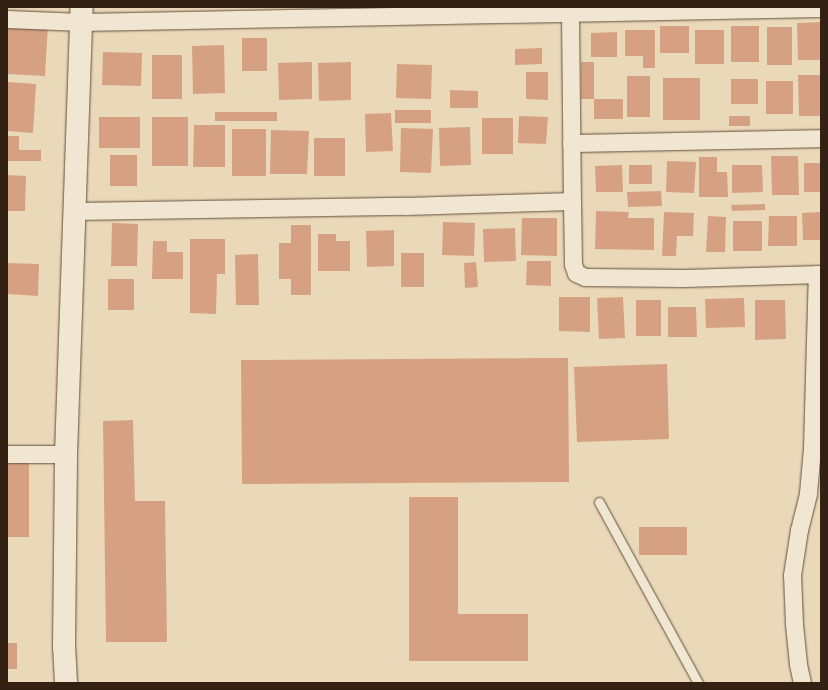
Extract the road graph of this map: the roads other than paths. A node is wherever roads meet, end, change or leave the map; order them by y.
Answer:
1 (821, 8) edge
2 (82, 14) edge
3 (570, 14) junction
4 (7, 19) edge
5 (821, 138) edge
6 (571, 142) junction
7 (572, 201) junction
8 (75, 211) junction
9 (819, 274) edge
10 (7, 454) edge
11 (66, 454) junction
12 (599, 502) dead end
13 (66, 683) edge
14 (698, 683) edge
15 (802, 683) edge

1 - 3 street
2 - 3 street
2 - 4 street
2 - 8 street
3 - 6 street
5 - 6 street
6 - 7 street
7 - 8 street
7 - 9 street
8 - 11 street
9 - 15 street
10 - 11 street
11 - 13 street
12 - 14 lane

